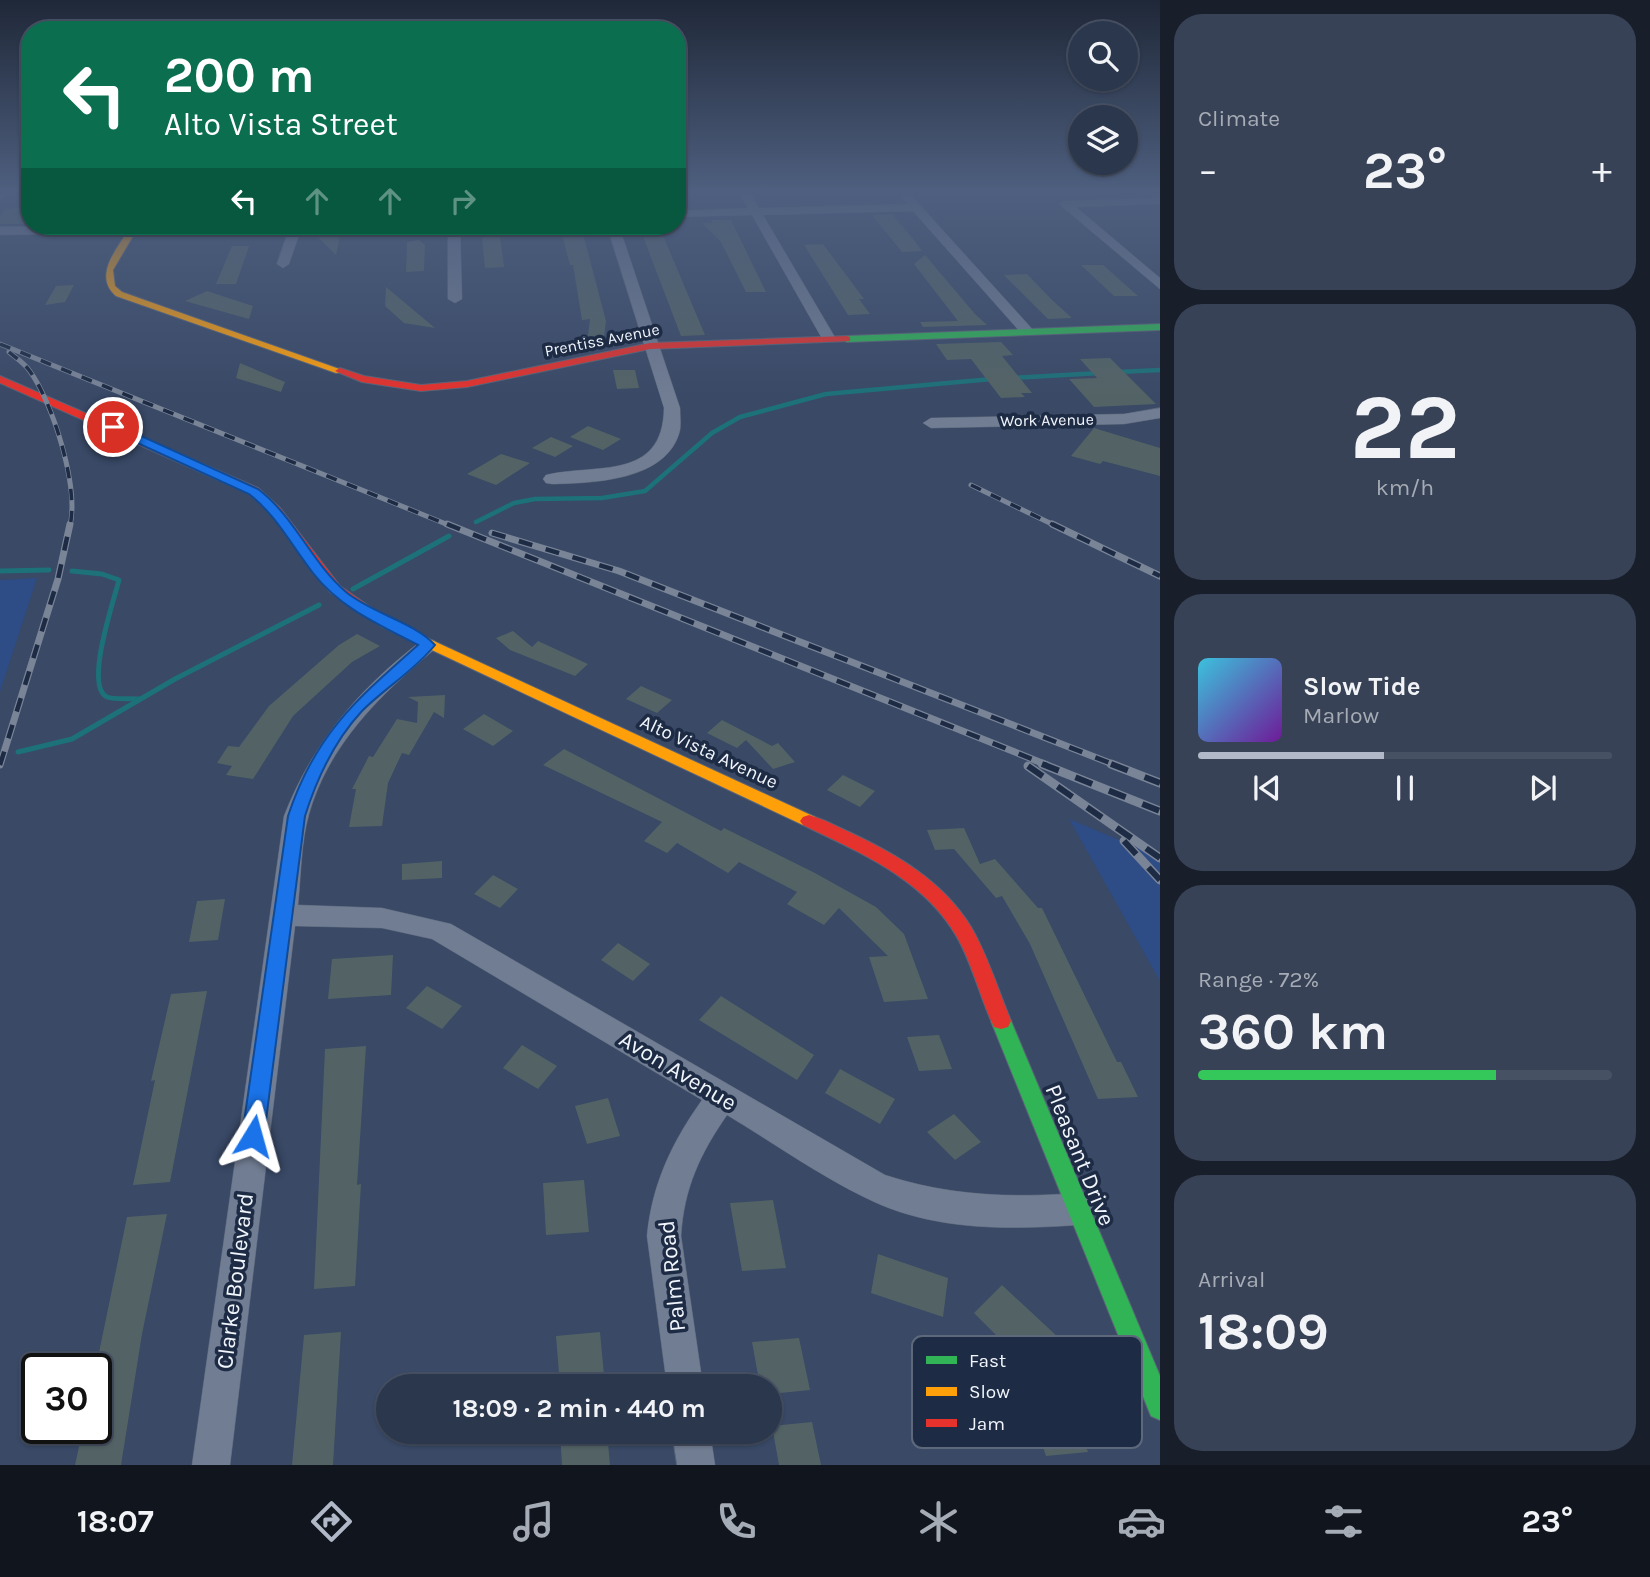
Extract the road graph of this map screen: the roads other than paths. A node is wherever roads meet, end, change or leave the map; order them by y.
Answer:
1 (115, 260) edge
2 (284, 260) edge
3 (454, 260) edge
4 (624, 260) edge
5 (785, 260) edge
6 (964, 260) edge
7 (1131, 260) edge
8 (283, 264) dead end
9 (1160, 285) edge
10 (455, 299) dead end
11 (1160, 327) edge
12 (1027, 331) junction
13 (830, 339) junction
14 (650, 346) junction
15 (0, 379) edge
16 (1160, 413) edge
17 (1131, 418) junction
18 (931, 423) dead end
19 (1160, 431) edge
20 (552, 479) dead end
21 (428, 645) junction
22 (282, 916) junction
23 (957, 921) joint
24 (722, 1097) junction
25 (1078, 1209) junction
26 (1131, 1336) edge
27 (1142, 1364) edge
28 (683, 1374) edge
29 (1160, 1407) edge
30 (693, 1444) edge
31 (211, 1465) edge
32 (696, 1465) edge

1 - 14 street, Prentiss Avenue
2 - 8 street
3 - 10 street
4 - 14 street
5 - 13 street
6 - 12 street
7 - 9 street
11 - 12 street, Prentiss Avenue
12 - 13 street, Prentiss Avenue
13 - 14 street, Prentiss Avenue
14 - 20 street
15 - 21 street, Alto Vista Avenue
16 - 17 street
17 - 18 street, Work Avenue
17 - 19 street, Work Avenue
21 - 22 street, Clarke Boulevard
21 - 23 street, Alto Vista Avenue
22 - 24 street, Avon Avenue
22 - 31 street, Clarke Boulevard
23 - 25 street, Pleasant Drive
24 - 25 street, Avon Avenue
24 - 28 street, Palm Road
25 - 26 street, Pleasant Drive
27 - 29 street, Pleasant Drive
30 - 32 street

